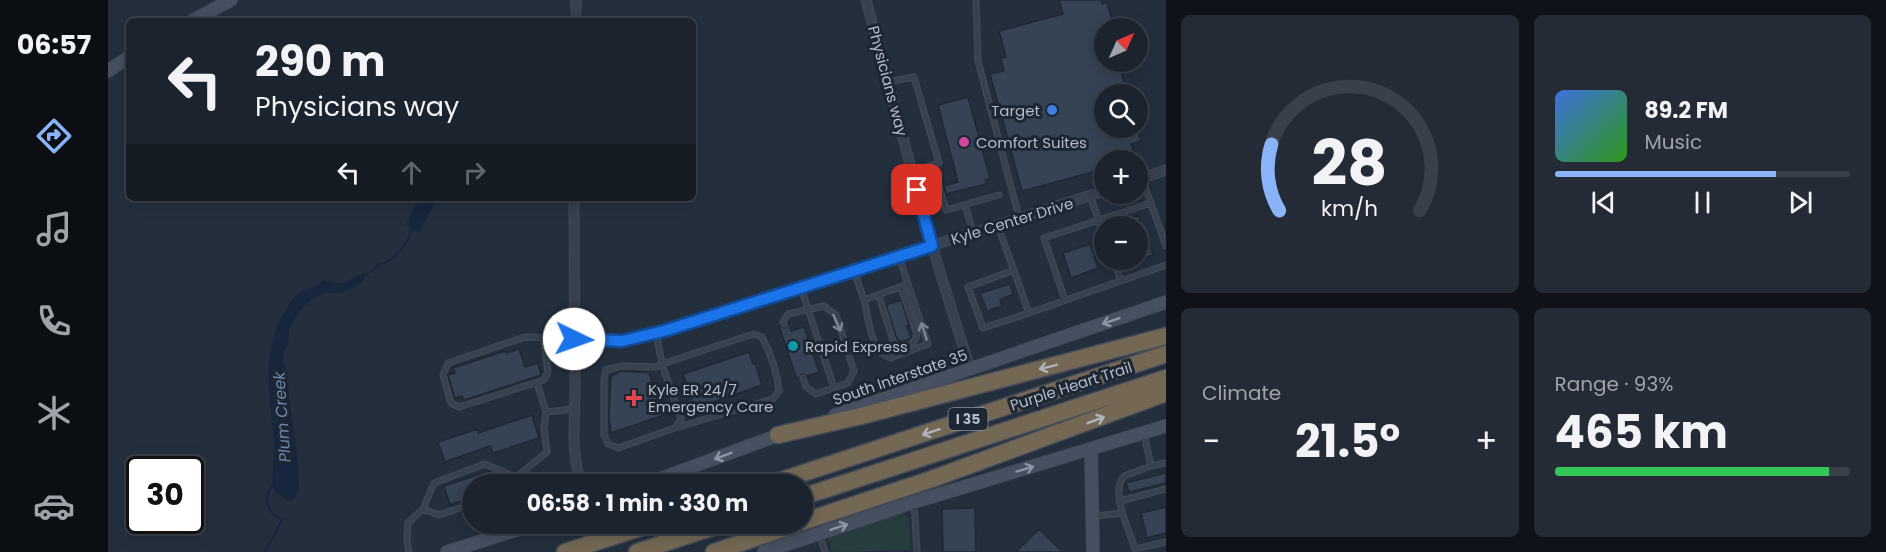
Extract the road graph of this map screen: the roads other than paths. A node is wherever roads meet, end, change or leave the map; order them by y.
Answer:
1 (231, 0) edge
2 (576, 0) edge
3 (866, 0) edge
4 (976, 0) edge
5 (198, 18) edge
6 (576, 18) edge
7 (126, 59) edge
8 (108, 71) edge
9 (888, 82) junction
10 (933, 165) junction
11 (1166, 170) edge
12 (912, 171) junction
13 (1148, 176) edge
14 (999, 195) dead end
15 (1094, 195) edge
16 (1090, 196) junction
17 (1148, 196) edge
18 (574, 201) edge
19 (1151, 203) junction
20 (965, 206) junction
21 (1097, 216) edge
22 (1110, 216) edge
23 (1019, 219) junction
24 (1094, 221) edge
25 (998, 225) junction
26 (973, 233) junction
27 (932, 246) junction
28 (1166, 246) edge
29 (899, 257) junction
30 (1166, 265) edge
31 (1014, 270) junction
32 (1117, 270) edge
33 (854, 271) junction
34 (1121, 281) junction
35 (908, 284) junction
36 (901, 287) junction
37 (801, 288) junction
38 (879, 296) junction
39 (864, 300) junction
40 (1065, 300) junction
41 (1166, 302) edge
42 (808, 309) junction
43 (1029, 313) junction
44 (784, 324) dead end
45 (656, 333) junction
46 (1166, 336) edge
47 (543, 338) junction
48 (574, 339) junction
49 (847, 349) dead end
50 (1166, 354) edge
51 (849, 356) dead end
52 (662, 364) junction
53 (970, 369) junction
54 (803, 378) dead end
55 (1166, 378) edge
56 (537, 382) junction
57 (834, 388) junction
58 (1166, 393) edge
59 (574, 409) junction
60 (546, 412) junction
61 (1166, 426) edge
62 (675, 428) junction
63 (1143, 433) junction
64 (778, 435) junction
65 (1091, 449) junction
66 (1166, 463) edge
67 (1151, 466) junction
68 (477, 467) junction
69 (464, 472) joint
70 (479, 474) dead end
71 (507, 474) edge
72 (518, 474) edge
73 (578, 474) edge
74 (673, 474) edge
75 (800, 474) edge
76 (450, 477) junction
77 (452, 483) dead end
78 (1166, 489) edge
79 (813, 493) edge
80 (1120, 501) junction
81 (914, 502) junction
82 (462, 505) edge
83 (423, 509) junction
84 (1122, 513) junction
85 (1092, 516) junction
86 (813, 518) edge
87 (504, 534) edge
88 (621, 534) edge
89 (692, 534) edge
90 (767, 534) edge
91 (819, 534) junction
92 (1166, 542) edge
93 (1136, 550) edge
94 (409, 552) edge
95 (447, 552) edge
96 (565, 552) edge
97 (637, 552) edge
98 (714, 552) edge
99 (764, 552) edge
100 (825, 552) edge
101 (917, 552) edge
102 (1093, 552) edge

1 - 5 main road
2 - 6 street
3 - 9 street, Physicians way
4 - 23 lane
7 - 8 main road
9 - 10 lane
9 - 12 street, Physicians way
10 - 12 lane
10 - 20 lane
11 - 13 street
12 - 27 street, Physicians way
14 - 20 lane
15 - 16 street, Kyle Center Drive
16 - 21 lane
16 - 23 street, Kyle Center Drive
17 - 19 lane
18 - 48 street
19 - 22 lane
19 - 28 lane
20 - 26 lane
23 - 25 street, Kyle Center Drive
24 - 40 lane
25 - 26 street, Kyle Center Drive
25 - 31 lane
26 - 27 street, Kyle Center Drive
27 - 29 street, Kyle Center Drive
27 - 53 street, Physicians way
29 - 33 street, Kyle Center Drive
29 - 35 lane
30 - 34 lane
31 - 43 lane
31 - 43 lane
32 - 34 lane
33 - 37 street, Kyle Center Drive
33 - 39 lane
34 - 40 lane
35 - 36 lane
39 -> 35 lane
36 - 38 lane
36 - 38 lane
37 - 42 lane
37 - 45 street, Kyle Center Drive
38 - 39 lane
40 - 43 lane
41 -> 53 main road, South Interstate 35
42 - 44 lane
42 -> 49 lane
42 - 57 lane
45 - 48 street, Kyle Center Drive
45 - 52 lane
46 -> 64 highway
47 - 48 lane
47 - 56 lane
47 - 56 lane
48 - 59 street
50 -> 75 highway, Purple Heart Trail / I 35
51 - 57 lane
52 - 62 lane
52 - 62 lane
52 - 62 lane
53 - 64 main road, South Interstate 35
54 - 57 lane
55 - 79 highway, Purple Heart Trail / I 35
56 - 60 lane
86 -> 58 highway
59 - 60 lane
59 - 73 street
60 - 72 lane
61 - 63 main road
63 - 65 main road
63 - 67 lane
64 -> 74 main road, South Interstate 35
81 -> 65 main road
65 - 85 main road
66 - 67 lane
67 - 80 lane
68 - 69 lane
68 - 70 lane
68 - 71 lane
69 - 76 lane
76 - 77 lane
76 - 83 lane
78 - 80 lane
80 - 84 lane
91 -> 81 main road
81 - 101 lane
82 - 83 lane
83 - 94 lane
84 - 85 lane
84 - 93 lane
85 - 102 main road
87 - 95 main road
88 - 96 highway
89 - 97 highway
90 - 98 highway
91 - 99 main road
91 - 100 lane
92 - 93 lane

